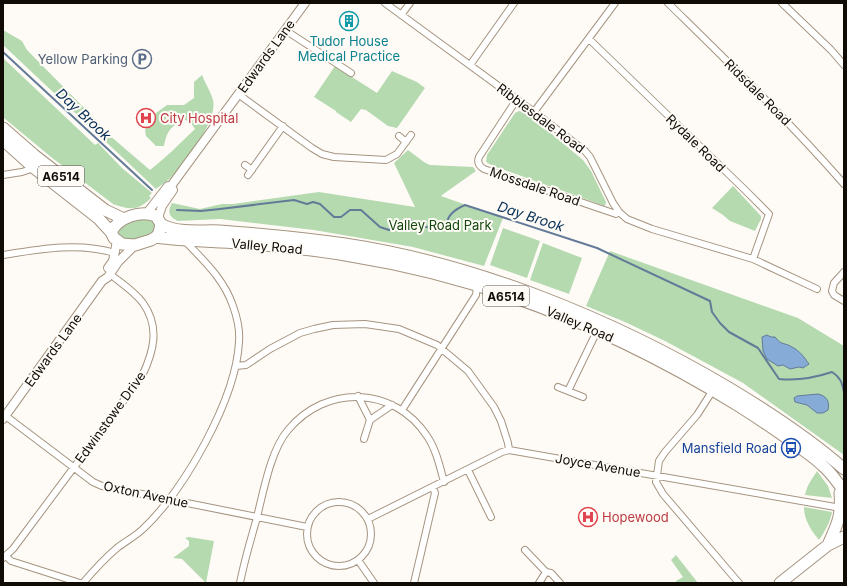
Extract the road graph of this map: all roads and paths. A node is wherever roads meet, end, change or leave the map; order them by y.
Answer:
1 (305, 3) edge
2 (385, 3) edge
3 (410, 3) edge
4 (514, 3) edge
5 (615, 3) edge
6 (668, 3) edge
7 (782, 3) edge
8 (401, 15) junction
9 (285, 30) junction
10 (589, 39) junction
11 (470, 65) junction
12 (844, 65) edge
13 (351, 73) dead end
14 (238, 94) junction
15 (517, 99) junction
16 (534, 112) junction
17 (283, 126) junction
18 (3, 128) edge
19 (411, 135) dead end
20 (399, 136) dead end
21 (3, 140) edge
22 (406, 142) junction
23 (245, 165) dead end
24 (34, 168) junction
25 (3, 175) edge
26 (844, 184) edge
27 (171, 186) junction
28 (618, 212) junction
29 (146, 213) junction
30 (124, 219) junction
31 (160, 221) junction
32 (114, 236) junction
33 (156, 237) junction
34 (185, 241) junction
35 (135, 245) junction
36 (115, 253) junction
37 (3, 255) edge
38 (752, 259) junction
39 (844, 272) edge
40 (110, 274) junction
41 (102, 281) junction
42 (478, 286) junction
43 (816, 289) dead end
44 (844, 301) edge
45 (599, 326) junction
46 (441, 349) junction
47 (236, 366) junction
48 (715, 386) junction
49 (558, 387) dead end
50 (568, 391) junction
51 (358, 396) junction
52 (582, 397) dead end
53 (392, 405) junction
54 (402, 410) junction
55 (4, 416) edge
56 (370, 420) junction
57 (364, 439) dead end
58 (509, 450) junction
59 (74, 468) junction
60 (844, 469) edge
61 (468, 470) junction
62 (657, 475) junction
63 (444, 482) junction
64 (433, 487) junction
65 (844, 489) edge
66 (170, 500) junction
67 (841, 508) junction
68 (491, 517) dead end
69 (257, 518) junction
70 (368, 519) junction
71 (307, 527) junction
72 (844, 533) edge
73 (844, 537) edge
74 (830, 544) junction
75 (525, 550) dead end
76 (5, 557) edge
77 (358, 560) junction
78 (546, 572) junction
79 (82, 583) edge
80 (240, 583) edge
81 (374, 583) edge
82 (414, 583) edge
83 (539, 583) edge
84 (560, 583) edge
85 (739, 583) edge
86 (780, 583) edge

1 - 9 street, Edwards Lane
2 - 8 street, Ribblesdale Road
3 - 8 street
4 - 11 street
5 - 10 street
6 - 26 street, Ridsdale Road
7 - 12 street
8 - 11 street, Ribblesdale Road
9 - 13 street
9 - 14 street, Edwards Lane
10 - 16 street
10 - 38 street, Rydale Road
11 - 15 street, Ribblesdale Road
14 - 17 street
14 - 27 street, Edwards Lane
15 - 16 street, Ribblesdale Road
15 - 28 street, Mossdale Road
16 - 28 street, Ribblesdale Road
17 - 22 street
17 - 23 street
18 - 30 highway, A6514
19 - 22 street
20 - 22 street
21 - 24 highway, A6514
24 - 25 street
24 - 32 highway, A6514
27 - 29 street, Edwards Lane
27 - 31 street, Edwards Lane
28 - 38 street
29 - 30 highway
29 - 31 highway, A6514
30 - 32 highway
31 - 33 highway
31 - 45 highway, Valley Road / A6514
32 - 35 highway
32 - 36 street, Edwards Lane
33 - 34 highway, Valley Road / A6514
33 - 35 highway, A6514
34 - 42 highway, Valley Road / A6514
34 - 47 street
35 - 40 street, Edwards Lane
36 - 37 street
36 - 41 street, Edwards Lane
38 - 43 street
39 - 44 street
40 - 41 street, Edwards Lane
40 - 59 street, Edwinstowe Drive
41 - 55 street, Edwards Lane
42 - 45 highway, Valley Road / A6514
42 - 46 street
45 - 48 highway, Valley Road / A6514
45 - 50 street
46 - 47 street
46 - 54 street
46 - 58 street
47 - 66 street
48 - 60 highway, Valley Road / A6514
48 - 62 street
48 - 65 highway, Valley Road / A6514
49 - 50 street
50 - 52 street
51 - 53 street
51 - 56 street
51 - 69 street
53 - 54 street
53 - 56 street
54 - 63 street
55 - 59 street, Oxton Avenue
56 - 57 street
58 - 61 street
58 - 62 street, Joyce Avenue
59 - 66 street, Oxton Avenue
59 - 76 street, Edwinstowe Drive
61 - 63 street
61 - 68 street
62 - 67 street, Joyce Avenue
62 - 85 street
63 - 64 street
64 - 70 street
64 - 82 street
65 - 67 highway
66 - 69 street, Oxton Avenue
66 - 79 street
67 - 74 highway
69 - 71 street, Oxton Avenue
69 - 80 street
70 - 71 street
70 - 77 street
71 - 77 street
72 - 74 highway
73 - 74 highway
74 - 86 highway
75 - 78 street
76 - 79 street
77 - 81 street
78 - 83 street
78 - 84 street

